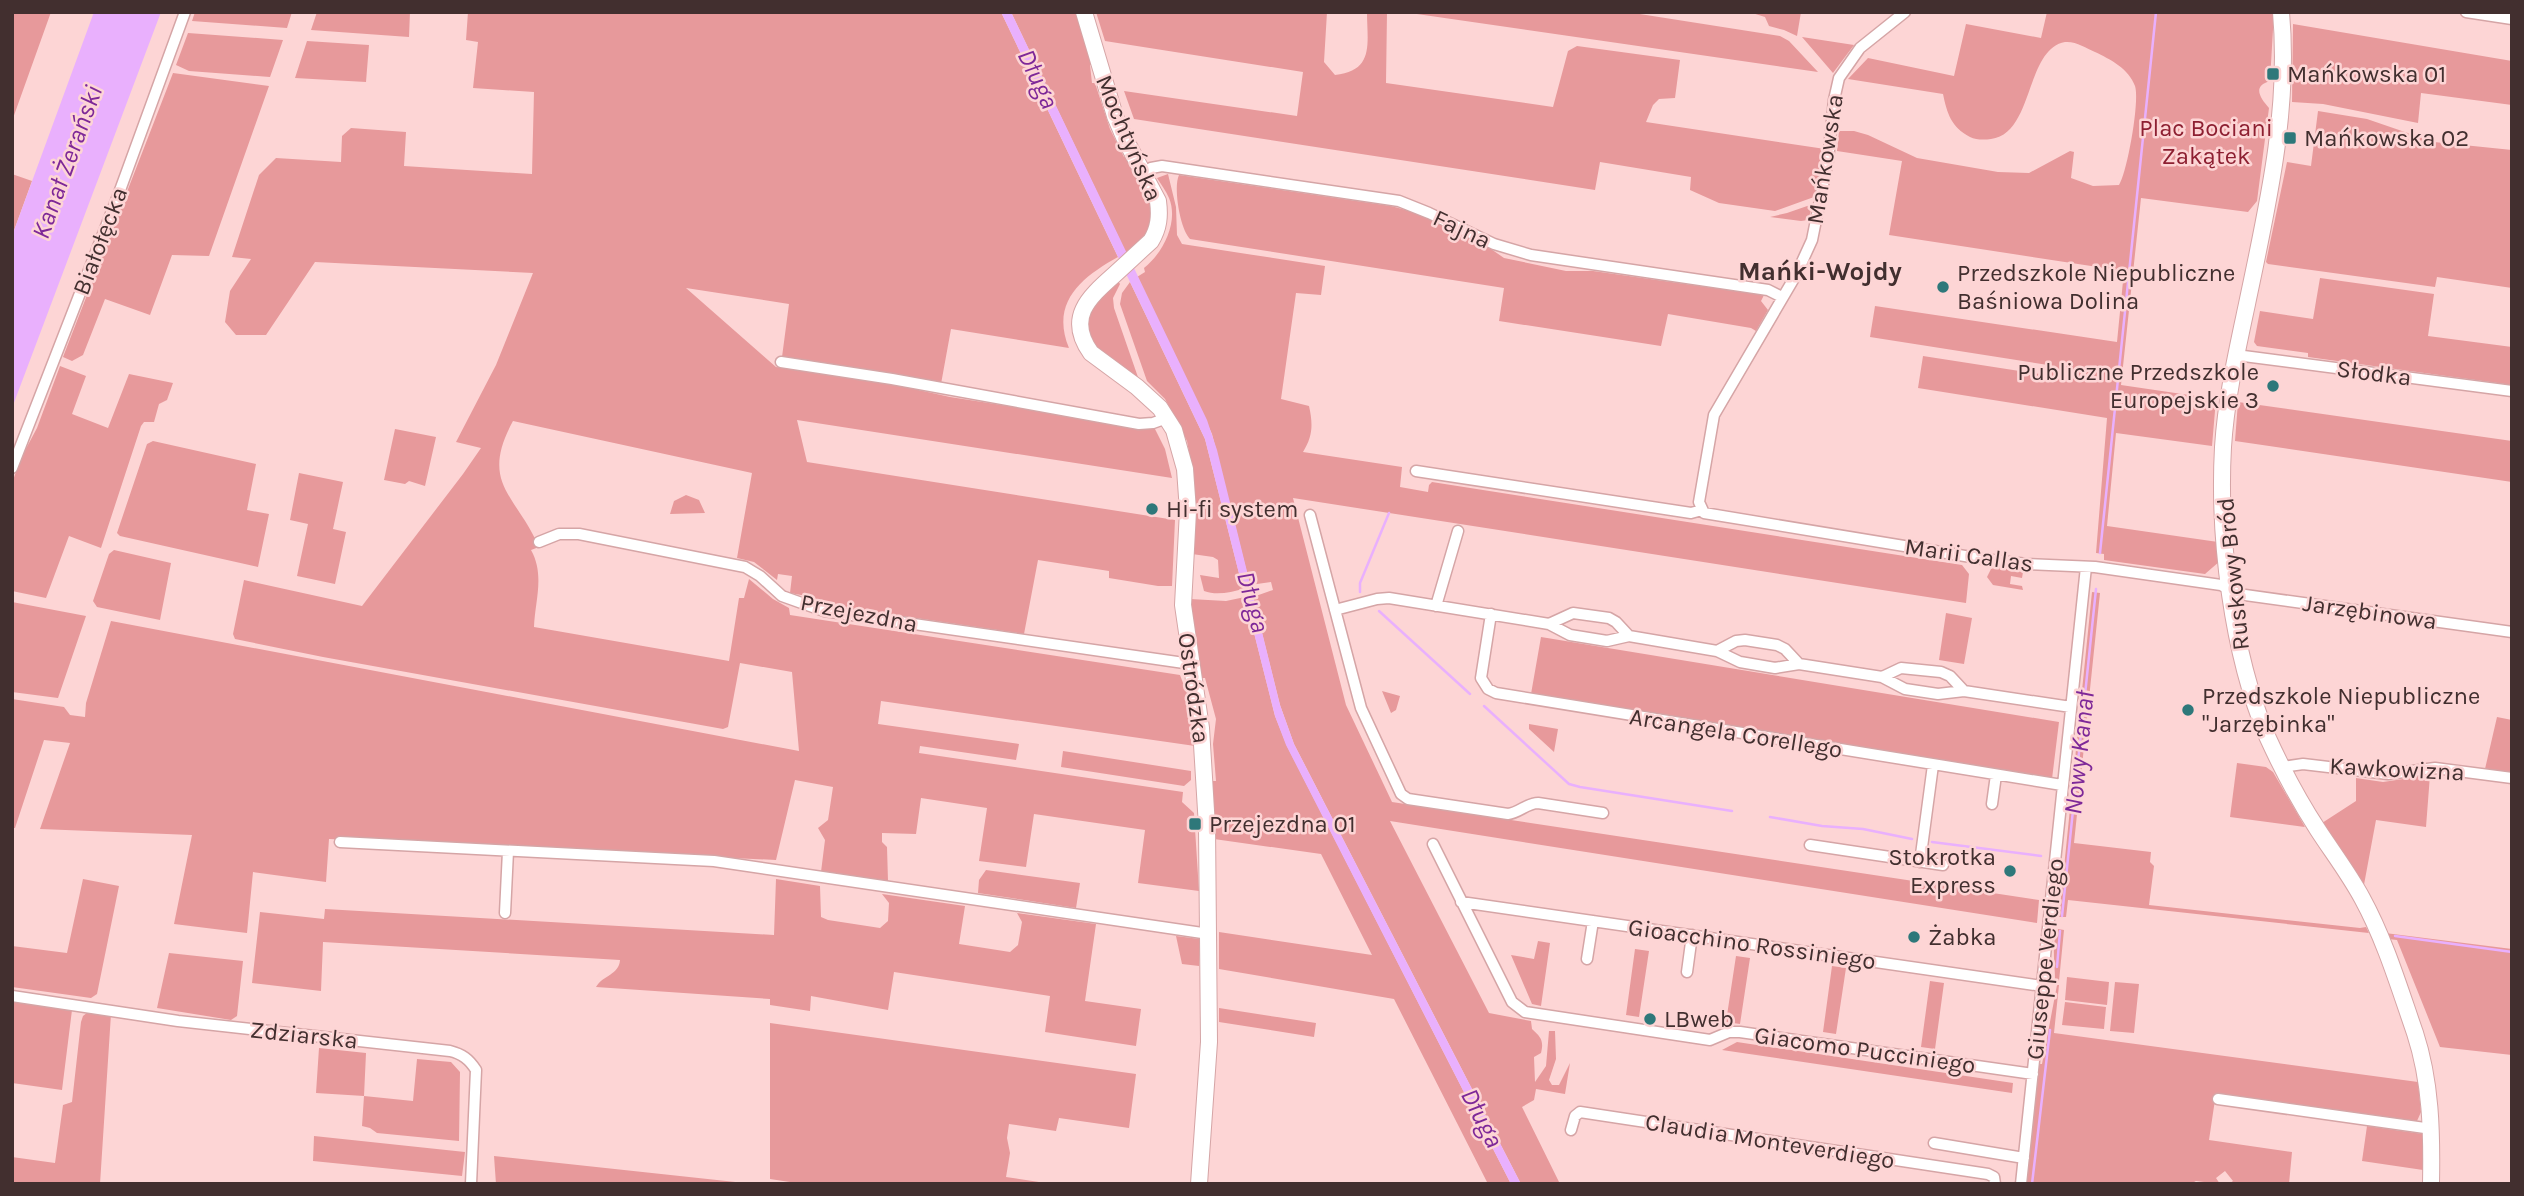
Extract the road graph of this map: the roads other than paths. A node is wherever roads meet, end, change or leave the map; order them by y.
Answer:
1 (185, 12) edge
2 (1084, 12) edge
3 (1905, 12) edge
4 (2281, 12) edge
5 (2466, 12) edge
6 (2512, 19) edge
7 (1143, 173) junction
8 (1135, 256) joint
9 (1782, 297) junction
10 (2236, 355) junction
11 (781, 362) dead end
12 (2512, 391) edge
13 (1167, 418) junction
14 (12, 468) edge
15 (1416, 471) dead end
16 (1705, 512) junction
17 (1310, 515) dead end
18 (1458, 531) dead end
19 (539, 541) dead end
20 (2086, 567) junction
21 (2230, 589) junction
22 (1436, 606) junction
23 (1335, 610) junction
24 (1490, 614) junction
25 (1549, 624) junction
26 (2512, 632) edge
27 (1629, 636) junction
28 (1717, 650) junction
29 (1191, 664) junction
30 (1800, 664) junction
31 (1882, 677) junction
32 (1964, 691) junction
33 (2071, 708) junction
34 (1933, 765) junction
35 (2282, 767) junction
36 (1996, 775) junction
37 (2512, 778) edge
38 (2062, 785) junction
39 (1992, 804) dead end
40 (1603, 813) dead end
41 (340, 842) dead end
42 (1433, 844) dead end
43 (1810, 845) dead end
44 (508, 851) junction
45 (1920, 862) junction
46 (1943, 865) dead end
47 (1461, 902) junction
48 (505, 913) dead end
49 (1592, 921) junction
50 (1209, 934) junction
51 (1692, 935) junction
52 (1587, 958) dead end
53 (1686, 972) dead end
54 (2042, 986) junction
55 (12, 996) edge
56 (2033, 1074) junction
57 (2218, 1099) dead end
58 (2432, 1129) junction
59 (1571, 1130) dead end
60 (1934, 1143) dead end
61 (2024, 1158) junction
62 (471, 1184) edge
63 (1199, 1184) edge
64 (1995, 1184) edge
65 (2021, 1184) edge
66 (2431, 1184) edge

1 - 14 street, Białołęcka
2 - 7 street, Mochtyńska
3 - 9 street, Mańkowska
4 - 10 street, Ruskowy Bród
5 - 6 street
7 - 8 street, Mochtyńska
7 - 9 street, Fajna
8 - 13 street, Ostródzka
9 - 16 street, Mańkowska
10 - 12 street, Słodka
10 - 21 street, Ruskowy Bród
11 - 13 street
13 - 29 street, Ostródzka
15 - 16 street, Marii Callas
16 - 20 street, Marii Callas
17 - 23 street
18 - 22 street
19 - 29 street, Przejezdna
20 - 21 street, Marii Callas
20 - 33 street, Giuseppe Verdiego
21 - 26 street, Jarzębinowa
21 - 35 street, Ruskowy Bród
22 - 23 street
22 - 24 street
23 - 40 street
24 - 25 street
24 - 34 street, Arcangela Corellego
25 - 27 street
25 - 27 street
27 - 28 street
28 - 30 street
28 - 30 street
29 - 50 street, Ostródzka
30 - 31 street
31 - 32 street
31 - 32 street
32 - 33 street
33 - 38 street, Giuseppe Verdiego
34 - 36 street, Arcangela Corellego
34 - 45 street
35 - 37 street, Kawkowizna
35 - 58 street, Ruskowy Bród
36 - 38 street, Arcangela Corellego
36 - 39 street
38 - 54 street, Giuseppe Verdiego
41 - 44 street
42 - 47 street
43 - 45 street
44 - 48 street
44 - 50 street
45 - 46 street
47 - 49 street, Gioacchino Rossiniego
47 - 56 street, Giacomo Pucciniego
49 - 51 street, Gioacchino Rossiniego
49 - 52 street
50 - 63 street, Ostródzka
51 - 53 street
51 - 54 street, Gioacchino Rossiniego
54 - 56 street, Giuseppe Verdiego
55 - 62 street, Zdziarska
56 - 61 street, Giuseppe Verdiego
57 - 58 street
58 - 66 street, Ruskowy Bród
59 - 64 street, Claudia Monteverdiego
60 - 61 street
61 - 65 street, Giuseppe Verdiego

